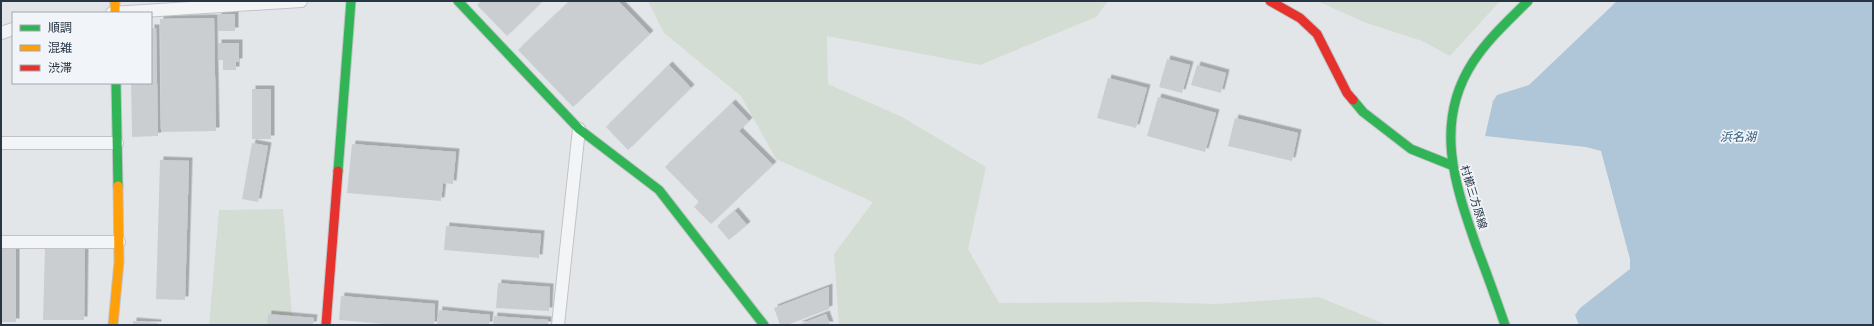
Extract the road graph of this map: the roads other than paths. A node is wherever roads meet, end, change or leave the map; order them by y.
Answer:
1 (115, 1) edge
2 (301, 1) edge
3 (351, 1) edge
4 (458, 1) edge
5 (1270, 1) edge
6 (1528, 1) edge
7 (114, 12) edge
8 (130, 12) edge
9 (12, 29) edge
10 (1, 33) edge
11 (116, 84) edge
12 (579, 129) junction
13 (1, 143) edge
14 (117, 143) junction
15 (1451, 165) junction
16 (1, 242) edge
17 (119, 242) junction
18 (113, 325) edge
19 (326, 325) edge
20 (558, 325) edge
21 (764, 325) edge
22 (1505, 325) edge

1 - 7 street
2 - 8 street
3 - 19 street
4 - 12 street
5 - 15 street
6 - 15 street, 村櫛三方原線
9 - 10 street
11 - 14 street
12 - 20 street
12 - 21 street
13 - 14 street
14 - 17 street
15 - 22 street, 村櫛三方原線
16 - 17 street
17 - 18 street

